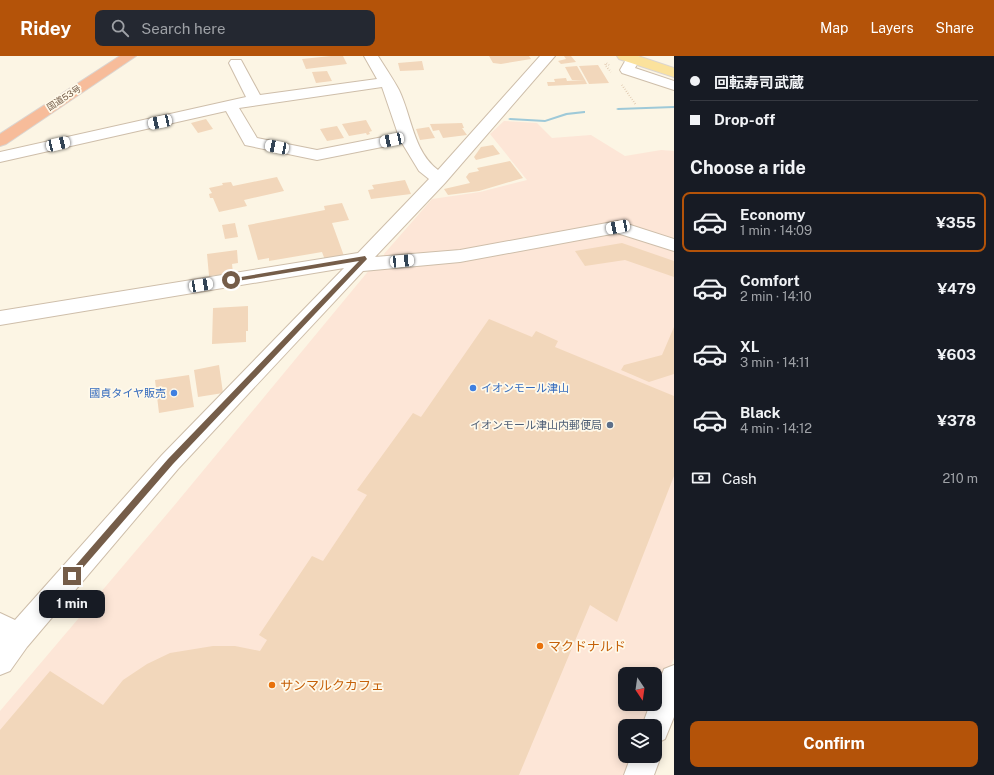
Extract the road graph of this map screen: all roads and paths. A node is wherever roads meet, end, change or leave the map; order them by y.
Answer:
1 (111, 56) edge
2 (129, 56) edge
3 (371, 56) edge
4 (548, 56) edge
5 (628, 58) edge
6 (236, 63) dead end
7 (674, 73) edge
8 (386, 82) junction
9 (674, 86) edge
10 (255, 100) junction
11 (230, 105) junction
12 (0, 126) edge
13 (407, 137) junction
14 (0, 141) edge
15 (0, 157) edge
16 (439, 179) junction
17 (674, 245) edge
18 (362, 261) junction
19 (0, 318) edge
20 (9, 632) edge
21 (0, 661) edge
22 (674, 679) edge
23 (659, 719) edge
24 (643, 763) edge
25 (639, 775) edge

1 - 12 highway, 国道53号
2 - 14 highway, 国道53号
3 - 8 street
4 - 16 street
5 - 7 main road
5 - 9 street
6 - 10 street
8 - 10 street
8 - 13 street
10 - 11 street
11 - 13 street
11 - 15 street
13 - 16 street
16 - 18 street
17 - 18 street
18 - 19 street
18 - 20 street
20 - 21 street
22 - 23 street
24 - 25 street

